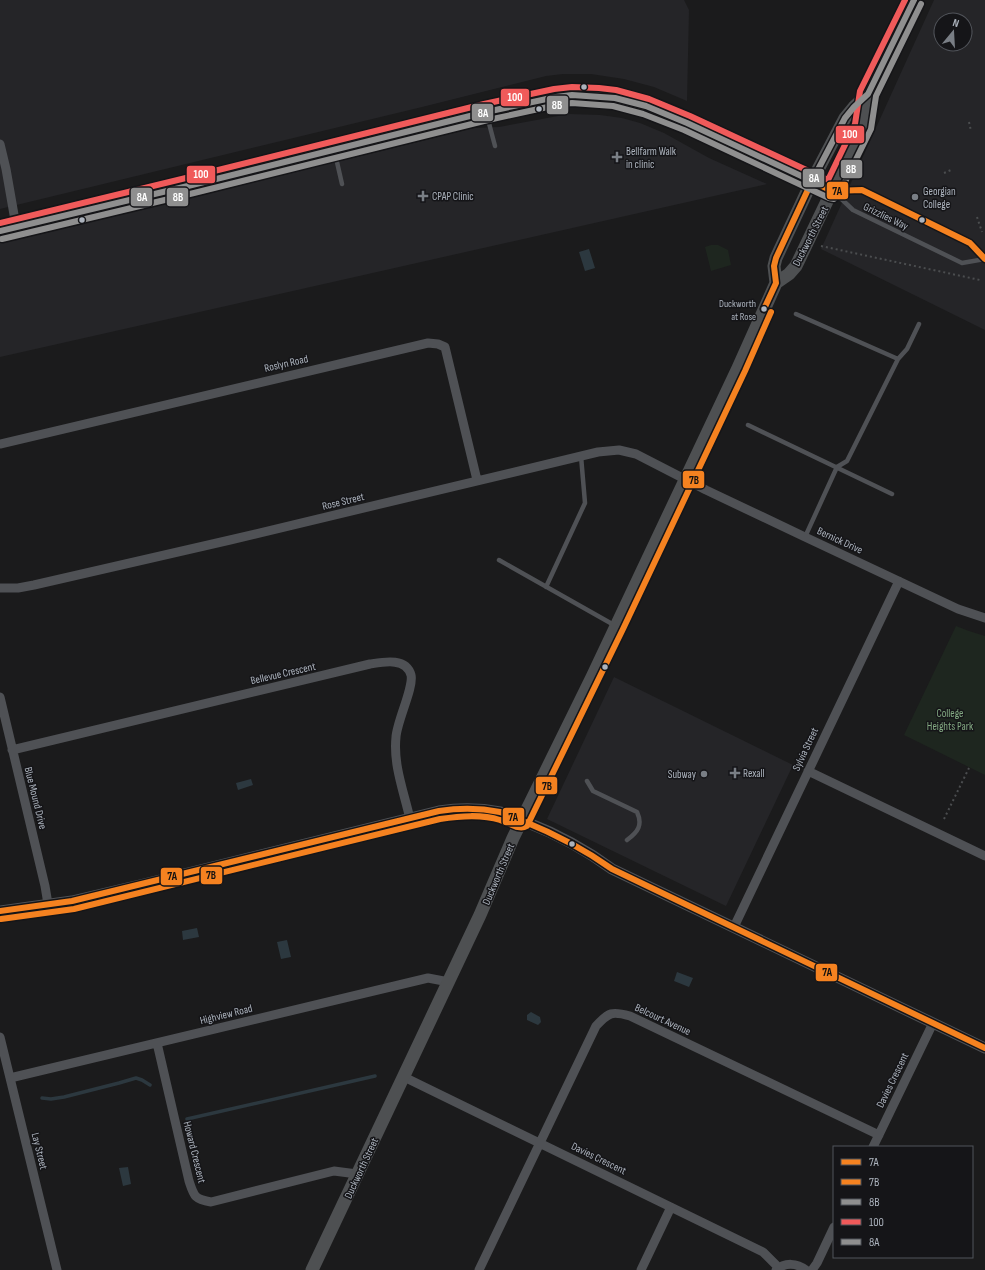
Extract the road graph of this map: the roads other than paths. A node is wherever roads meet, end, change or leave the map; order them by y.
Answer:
1 (914, 0) edge
2 (868, 94) junction
3 (486, 112) junction
4 (0, 144) edge
5 (495, 146) dead end
6 (334, 149) junction
7 (812, 181) junction
8 (342, 184) dead end
9 (832, 191) junction
10 (16, 226) junction
11 (0, 230) edge
12 (985, 259) edge
13 (776, 283) junction
14 (796, 314) dead end
15 (918, 324) dead end
16 (898, 359) junction
17 (748, 425) dead end
18 (0, 444) edge
19 (581, 456) junction
20 (837, 467) junction
21 (686, 479) junction
22 (476, 480) junction
23 (892, 494) dead end
24 (805, 537) junction
25 (499, 560) dead end
26 (899, 581) junction
27 (546, 587) junction
28 (0, 588) edge
29 (985, 618) edge
30 (616, 626) junction
31 (0, 697) edge
32 (12, 750) junction
33 (808, 771) junction
34 (587, 781) dead end
35 (410, 819) junction
36 (522, 820) junction
37 (627, 840) dead end
38 (985, 856) edge
39 (48, 904) junction
40 (0, 911) edge
41 (734, 927) junction
42 (449, 982) junction
43 (933, 1023) junction
44 (0, 1037) edge
45 (157, 1043) junction
46 (985, 1048) edge
47 (404, 1077) junction
48 (10, 1078) junction
49 (878, 1135) junction
50 (539, 1143) junction
51 (873, 1146) edge
52 (357, 1174) junction
53 (671, 1207) junction
54 (833, 1229) edge
55 (777, 1269) edge
56 (57, 1270) edge
57 (312, 1270) edge
58 (479, 1270) edge
59 (641, 1270) edge
60 (806, 1270) edge
61 (812, 1270) edge

1 - 2 main road, Duckworth Street
2 - 7 main road, Duckworth Street
2 - 9 main road, Duckworth Street
3 - 5 lane
3 - 6 street
3 - 7 street
4 - 10 street
6 - 8 lane
6 - 10 street
7 - 9 street
7 - 13 main road, Duckworth Street
9 - 12 lane, Grizzlies Way
9 - 12 lane, Grizzlies Way
9 - 13 main road, Duckworth Street
10 - 11 street
13 - 21 main road, Duckworth Street
14 - 16 lane
15 - 16 lane
16 - 20 lane
17 - 20 lane
18 - 22 street, Roslyn Road
19 - 21 street, Rose Street
19 - 22 street, Rose Street
19 - 27 lane
20 - 23 lane
20 - 24 lane
21 - 24 street, Bernick Drive
21 - 30 main road, Duckworth Street
22 - 28 street, Rose Street
24 - 26 street, Bernick Drive
25 - 27 lane
26 - 29 street, Bernick Drive
26 - 33 street, Sylvia Street
27 - 30 lane
30 - 36 main road, Duckworth Street
31 - 32 street, Blue Mound Drive
32 - 35 street, Bellevue Crescent
32 - 39 street, Blue Mound Drive
33 - 38 street
33 - 41 street, Sylvia Street
34 - 37 lane
35 - 36 street
35 - 39 street
36 - 41 street
36 - 42 main road, Duckworth Street
39 - 40 street
41 - 43 street
42 - 45 street, Highview Road
42 - 47 main road, Duckworth Street
43 - 46 street
43 - 49 street, Davies Crescent
44 - 48 street, Lay Street
45 - 48 street, Highview Road
45 - 52 street, Howard Crescent
47 - 50 street, Davies Crescent
47 - 52 main road, Duckworth Street
48 - 56 street, Lay Street
49 - 50 street, Belcourt Avenue
49 - 51 street, Davies Crescent
50 - 53 street, Davies Crescent
50 - 58 street, Belcourt Avenue
52 - 57 main road, Duckworth Street
53 - 55 street, Davies Crescent
53 - 59 street
54 - 61 street
55 - 60 street, Davies Crescent

